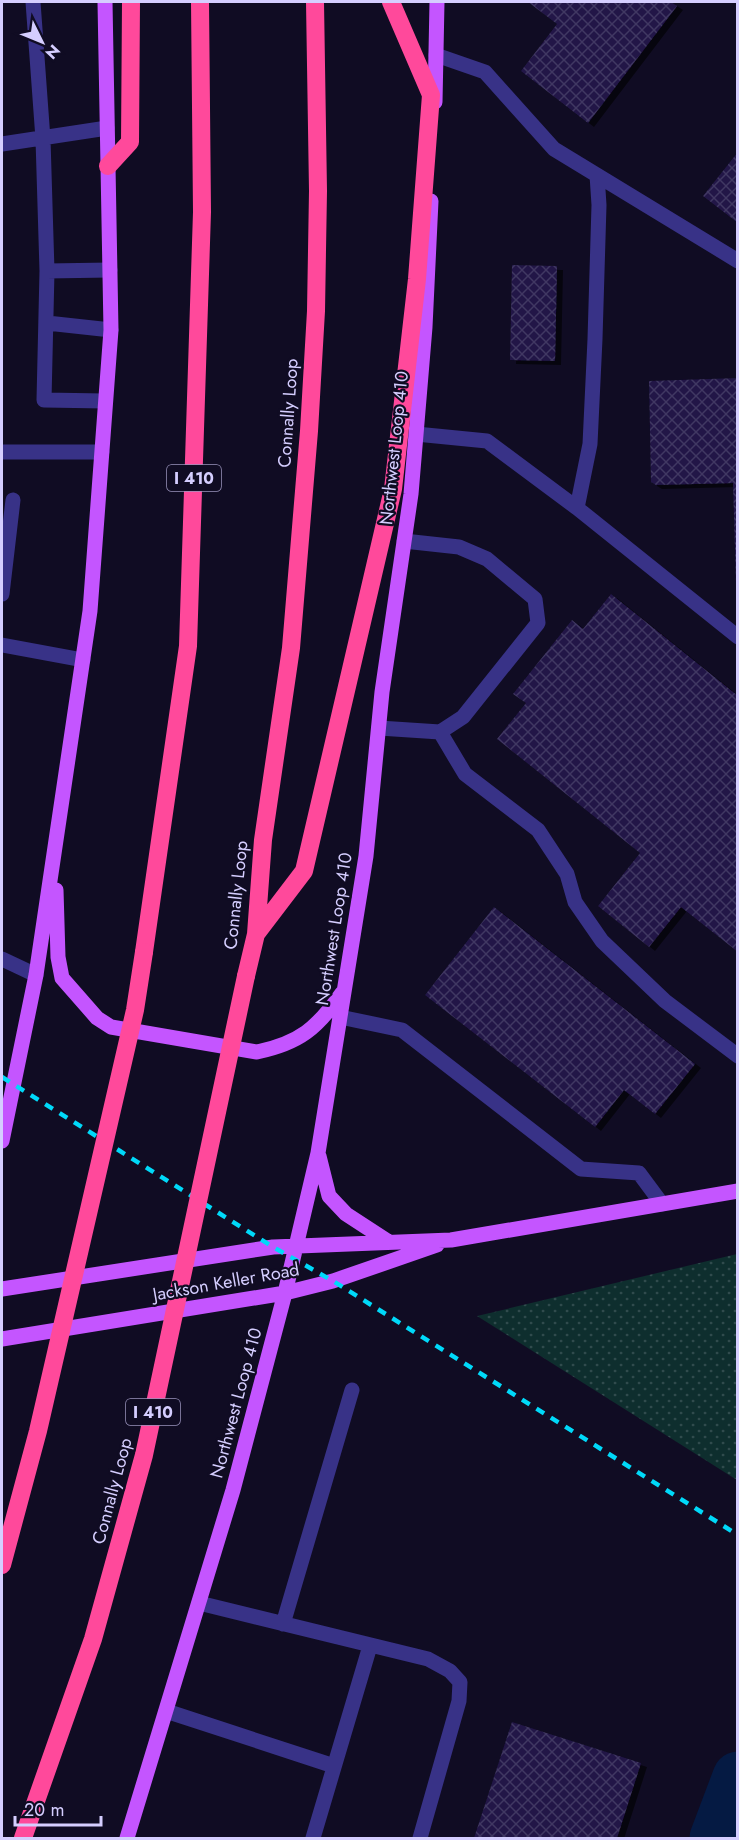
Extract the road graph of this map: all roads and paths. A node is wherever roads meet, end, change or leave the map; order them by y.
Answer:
1 (33, 2) edge
2 (105, 2) edge
3 (131, 2) edge
4 (201, 2) edge
5 (315, 2) edge
6 (391, 2) edge
7 (437, 2) edge
8 (436, 56) junction
9 (107, 128) junction
10 (43, 139) junction
11 (2, 144) edge
12 (108, 166) junction
13 (597, 175) junction
14 (738, 261) edge
15 (110, 270) junction
16 (47, 271) junction
17 (47, 323) junction
18 (111, 330) junction
19 (105, 401) junction
20 (417, 434) junction
21 (2, 452) edge
22 (102, 452) junction
23 (13, 500) dead end
24 (577, 508) junction
25 (404, 541) junction
26 (2, 594) edge
27 (738, 637) edge
28 (2, 645) edge
29 (83, 660) junction
30 (378, 728) junction
31 (440, 732) junction
32 (55, 848) junction
33 (256, 934) junction
34 (2, 959) edge
35 (36, 975) junction
36 (345, 989) junction
37 (340, 1017) junction
38 (738, 1056) edge
39 (2, 1141) edge
40 (318, 1153) junction
41 (738, 1191) edge
42 (662, 1204) junction
43 (451, 1240) junction
44 (389, 1242) junction
45 (297, 1245) junction
46 (2, 1288) edge
47 (285, 1293) junction
48 (2, 1339) edge
49 (352, 1390) dead end
50 (2, 1565) edge
51 (199, 1603) junction
52 (284, 1624) junction
53 (370, 1646) junction
54 (166, 1711) junction
55 (334, 1766) junction
56 (23, 1839) edge
57 (128, 1839) edge
58 (313, 1839) edge
59 (420, 1839) edge

1 - 10 lane
2 - 9 main road
3 - 12 highway
4 - 50 highway, I 410, bridge
5 - 33 highway, Connally Loop / I 410
6 - 33 highway
7 - 8 main road, Northwest Loop 410
8 - 13 lane
8 - 20 main road, Northwest Loop 410
9 - 10 lane
9 - 12 main road
10 - 11 lane
10 - 16 lane
12 - 15 main road
13 - 14 lane
13 - 24 lane
15 - 16 lane
15 - 18 main road
16 - 17 lane
17 - 18 lane
17 - 19 lane
18 - 19 main road
19 - 22 main road
20 - 24 lane
20 - 25 main road, Northwest Loop 410
21 - 22 lane
22 - 29 main road
23 - 26 lane
24 - 27 lane
25 - 30 main road, Northwest Loop 410
25 - 31 lane
28 - 29 lane
29 - 32 main road
30 - 31 lane
30 - 36 main road, Northwest Loop 410
31 - 38 lane
32 - 35 main road
32 - 36 main road
33 - 56 highway, Connally Loop / I 410, bridge
34 - 35 lane
35 - 39 main road
36 - 37 main road, Northwest Loop 410
37 - 40 main road, Northwest Loop 410
37 - 42 lane
40 - 44 main road
40 - 45 main road, Northwest Loop 410
41 - 42 main road, Jackson Keller Road
42 - 43 main road, Jackson Keller Road
43 - 44 main road, Jackson Keller Road
43 - 47 main road, Jackson Keller Road
44 - 45 main road, Jackson Keller Road
45 - 46 main road, Jackson Keller Road
45 - 47 main road, Northwest Loop 410
47 - 48 main road, Jackson Keller Road
47 - 51 main road, Northwest Loop 410
49 - 52 lane
51 - 52 lane
51 - 54 main road, Northwest Loop 410
52 - 53 lane
53 - 55 lane
53 - 59 lane
54 - 55 lane
54 - 57 main road, Northwest Loop 410
55 - 58 lane

